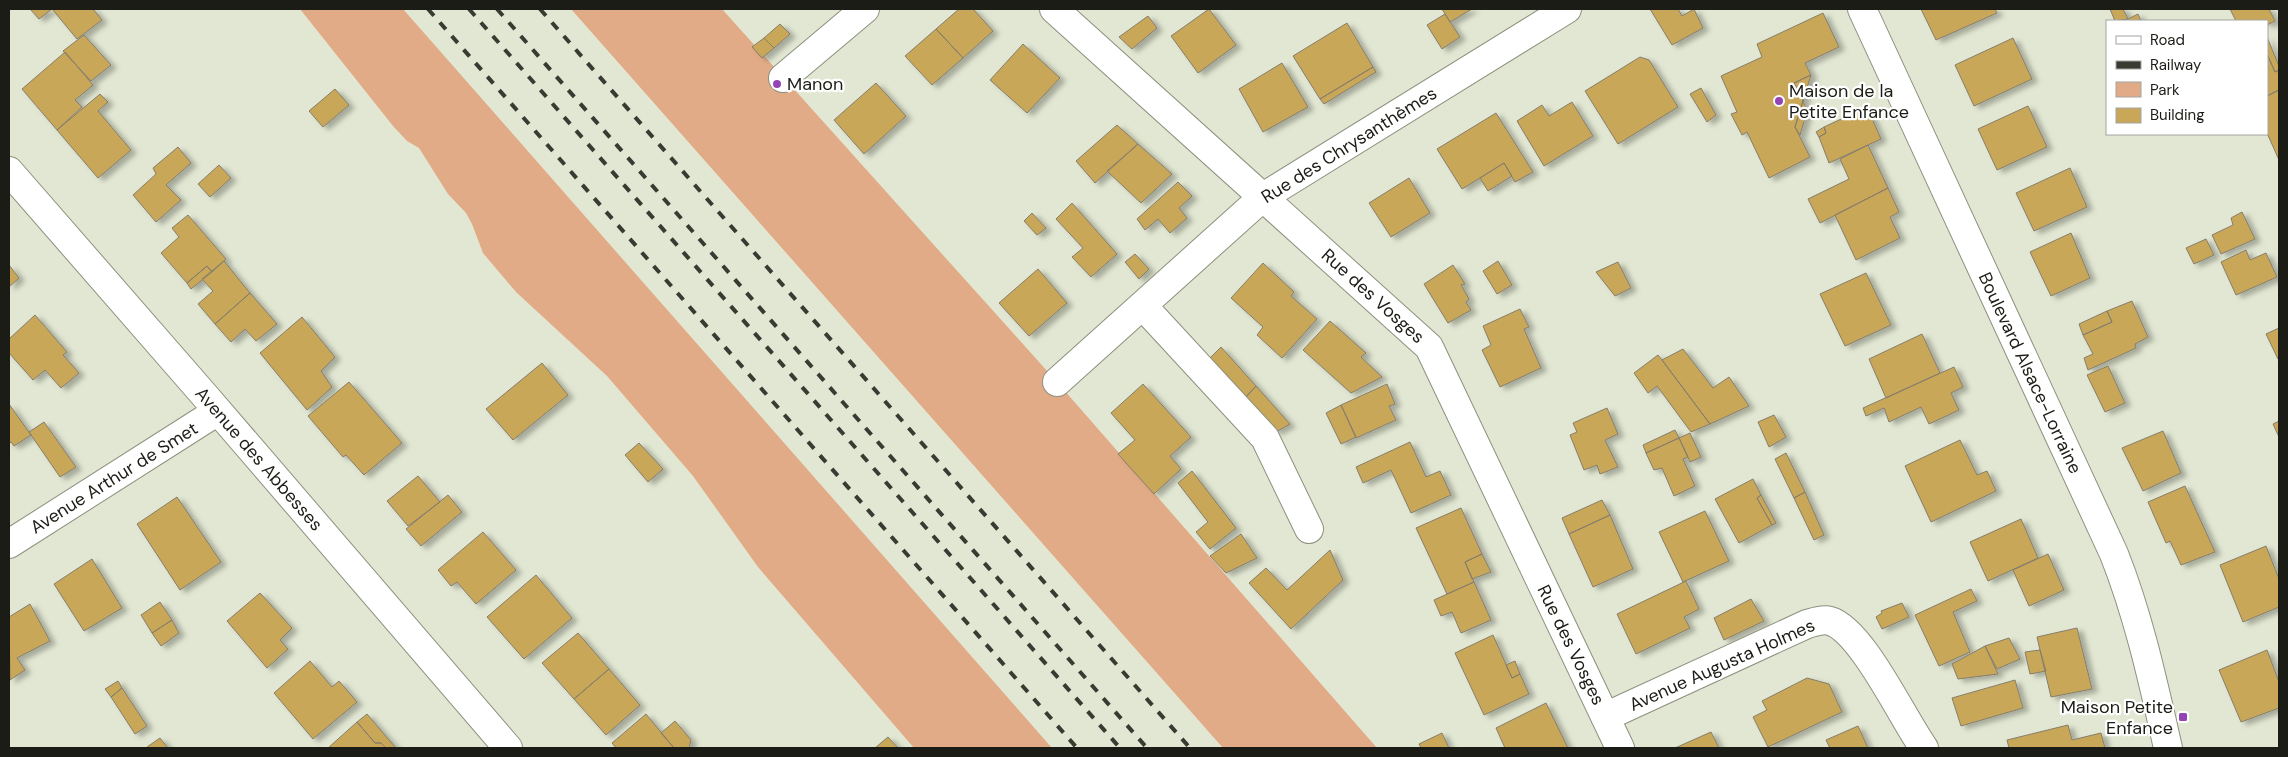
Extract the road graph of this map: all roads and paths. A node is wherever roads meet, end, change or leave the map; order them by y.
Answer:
1 (865, 9) edge
2 (1054, 9) edge
3 (1567, 9) edge
4 (1862, 9) edge
5 (783, 78) dead end
6 (9, 171) edge
7 (1263, 197) junction
8 (1143, 306) junction
9 (1057, 382) dead end
10 (218, 411) junction
11 (1309, 529) dead end
12 (9, 544) edge
13 (1605, 717) junction
14 (508, 748) edge
15 (1620, 748) edge
16 (1924, 748) edge
17 (2168, 748) edge

1 - 5 street
2 - 7 street, Rue des Vosges
3 - 7 street, Rue des Chrysanthèmes
4 - 17 street, Boulevard Alsace-Lorraine
6 - 10 street, Avenue des Abbesses
7 - 8 street, Rue des Chrysanthèmes
7 - 13 street, Rue des Vosges
8 - 9 street, Rue des Chrysanthèmes
8 - 11 street
10 - 12 street, Avenue Arthur de Smet
10 - 14 street, Avenue des Abbesses
13 - 15 street, Rue des Vosges
13 - 16 street, Avenue Augusta Holmes

